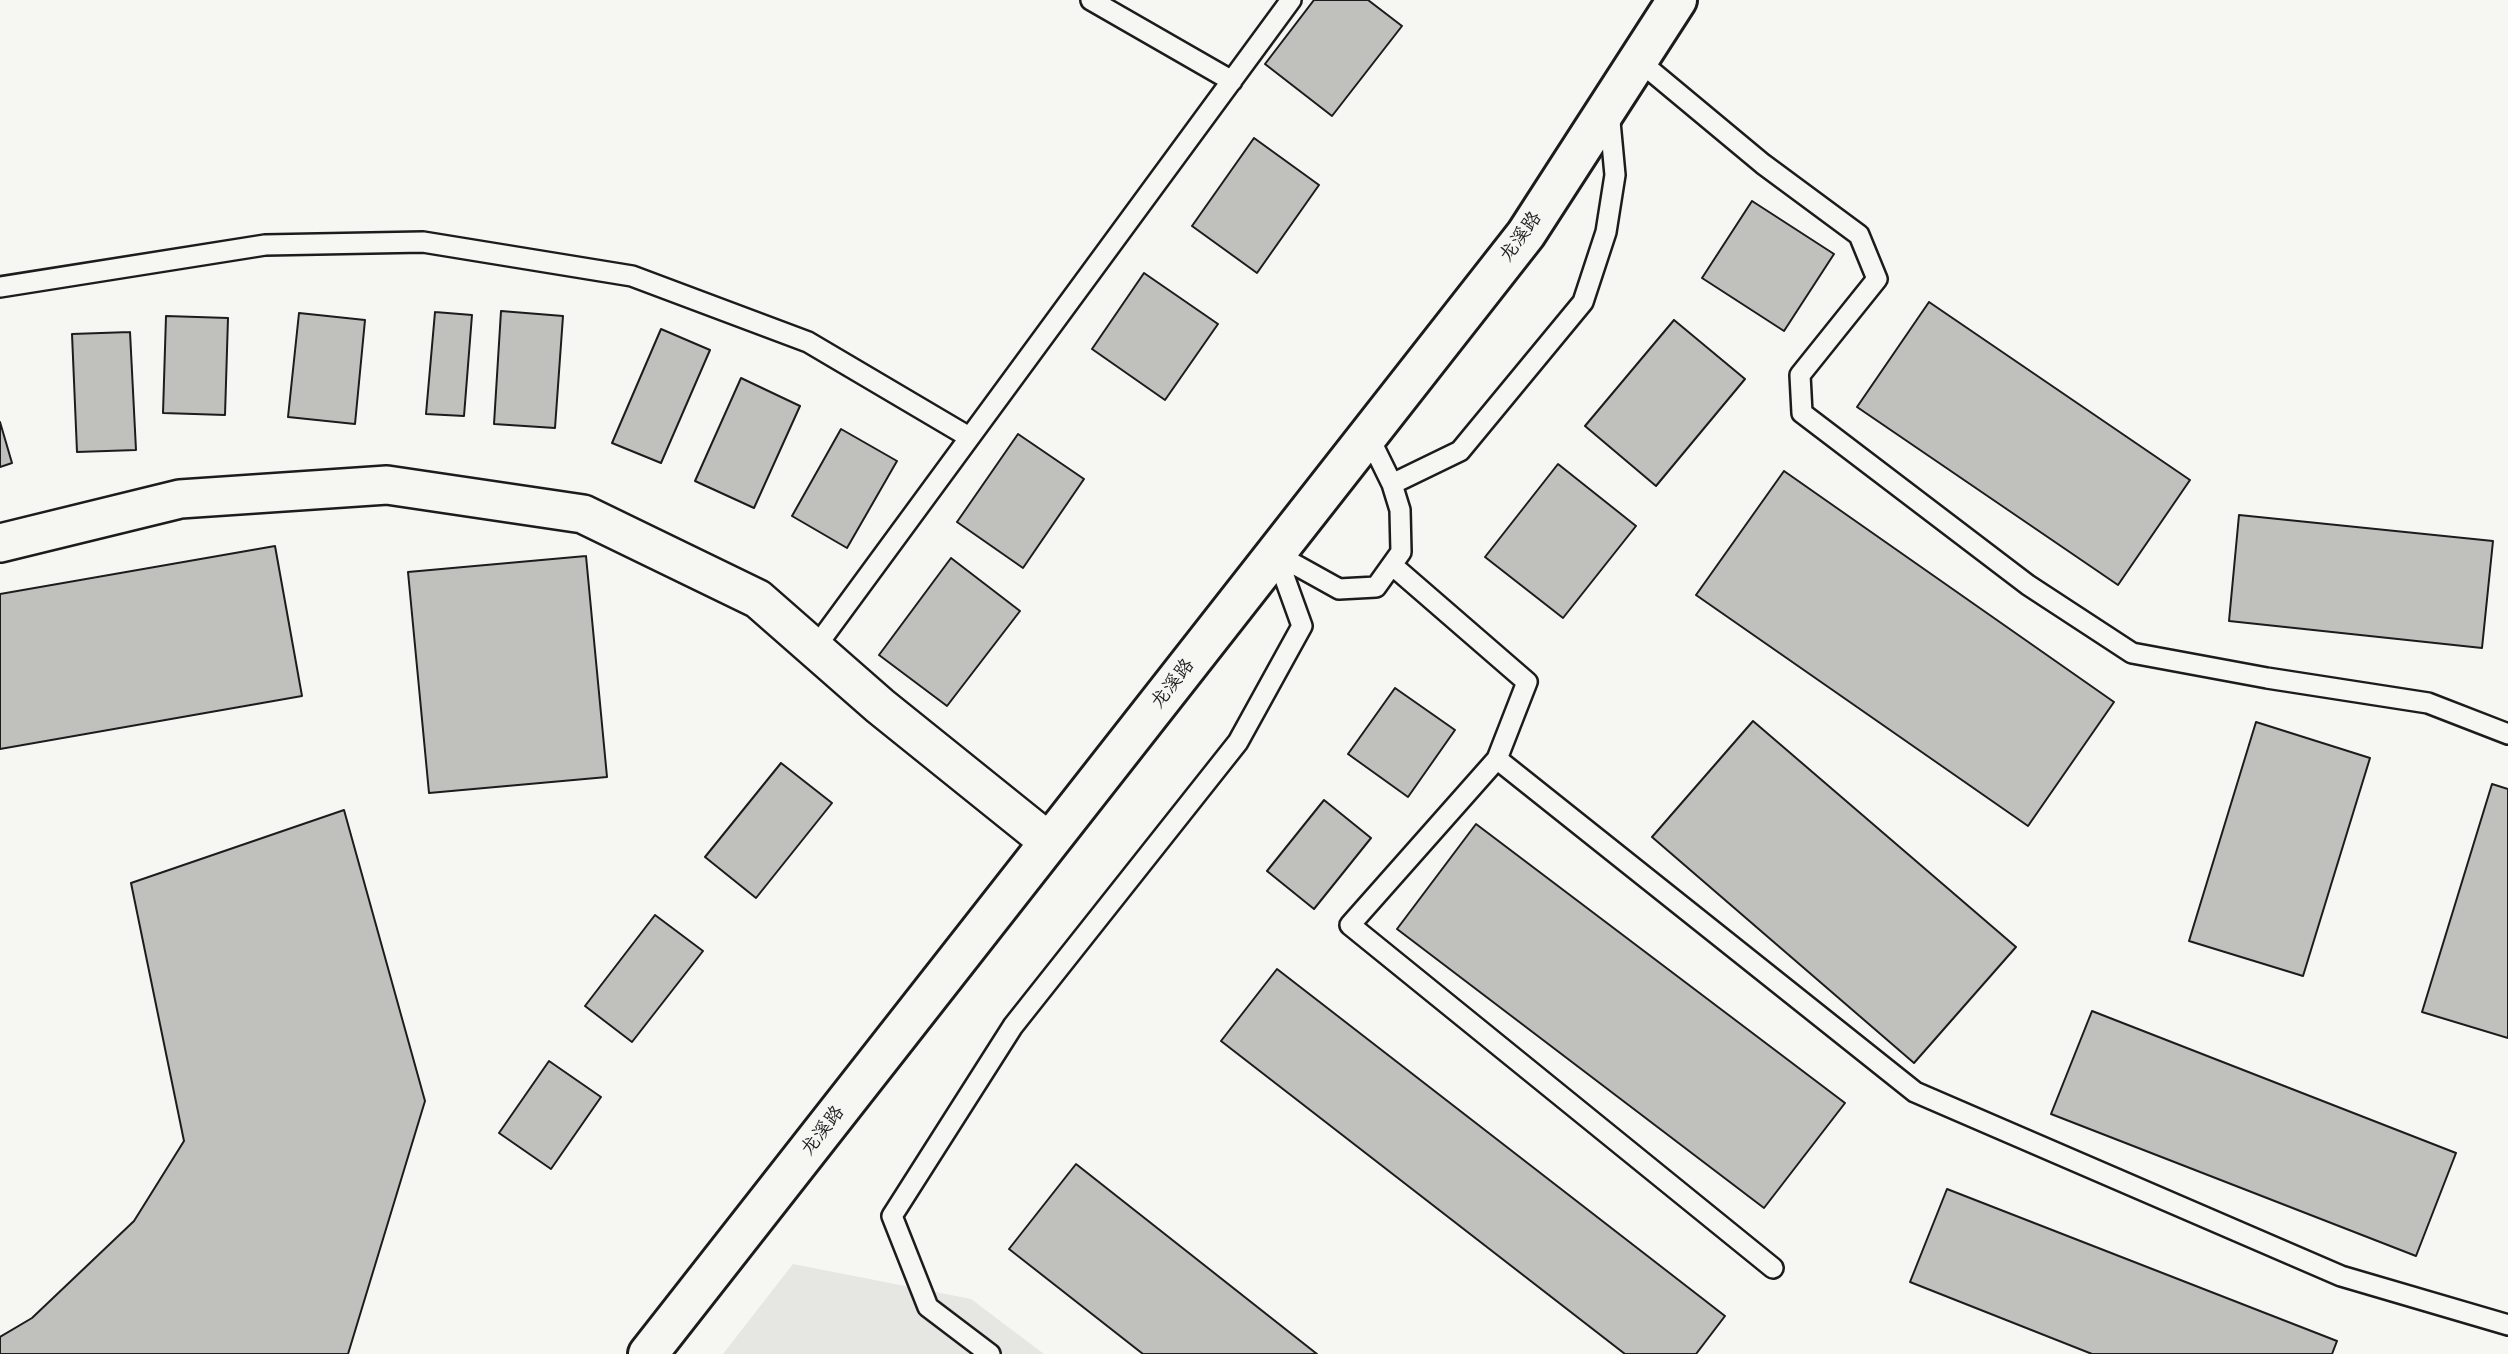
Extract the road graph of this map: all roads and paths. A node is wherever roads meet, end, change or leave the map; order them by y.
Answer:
1 (1091, 0) edge
2 (1291, 0) edge
3 (1677, 0) edge
4 (1638, 60) junction
5 (1232, 81) junction
6 (1609, 105) junction
7 (0, 287) edge
8 (1368, 435) junction
9 (970, 438) junction
10 (1392, 484) junction
11 (0, 543) edge
12 (1276, 554) junction
13 (1392, 565) junction
14 (815, 648) junction
15 (2508, 734) edge
16 (1497, 760) junction
17 (1049, 842) junction
18 (1773, 1268) dead end
19 (2508, 1325) edge
20 (648, 1354) edge
21 (990, 1354) edge

1 - 5 lane
2 - 5 lane
3 - 4 street, 龙溪路
4 - 6 street, 龙溪路
4 - 15 lane
5 - 9 lane
6 - 8 street, 龙溪路
6 - 10 lane
7 - 9 lane
8 - 10 lane
8 - 12 street, 龙溪路
9 - 14 lane
10 - 13 lane
11 - 14 street
12 - 13 lane
12 - 17 street, 龙溪路
12 - 21 lane
13 - 16 lane
14 - 17 street
16 - 18 lane
16 - 19 lane
17 - 20 street, 龙溪路

